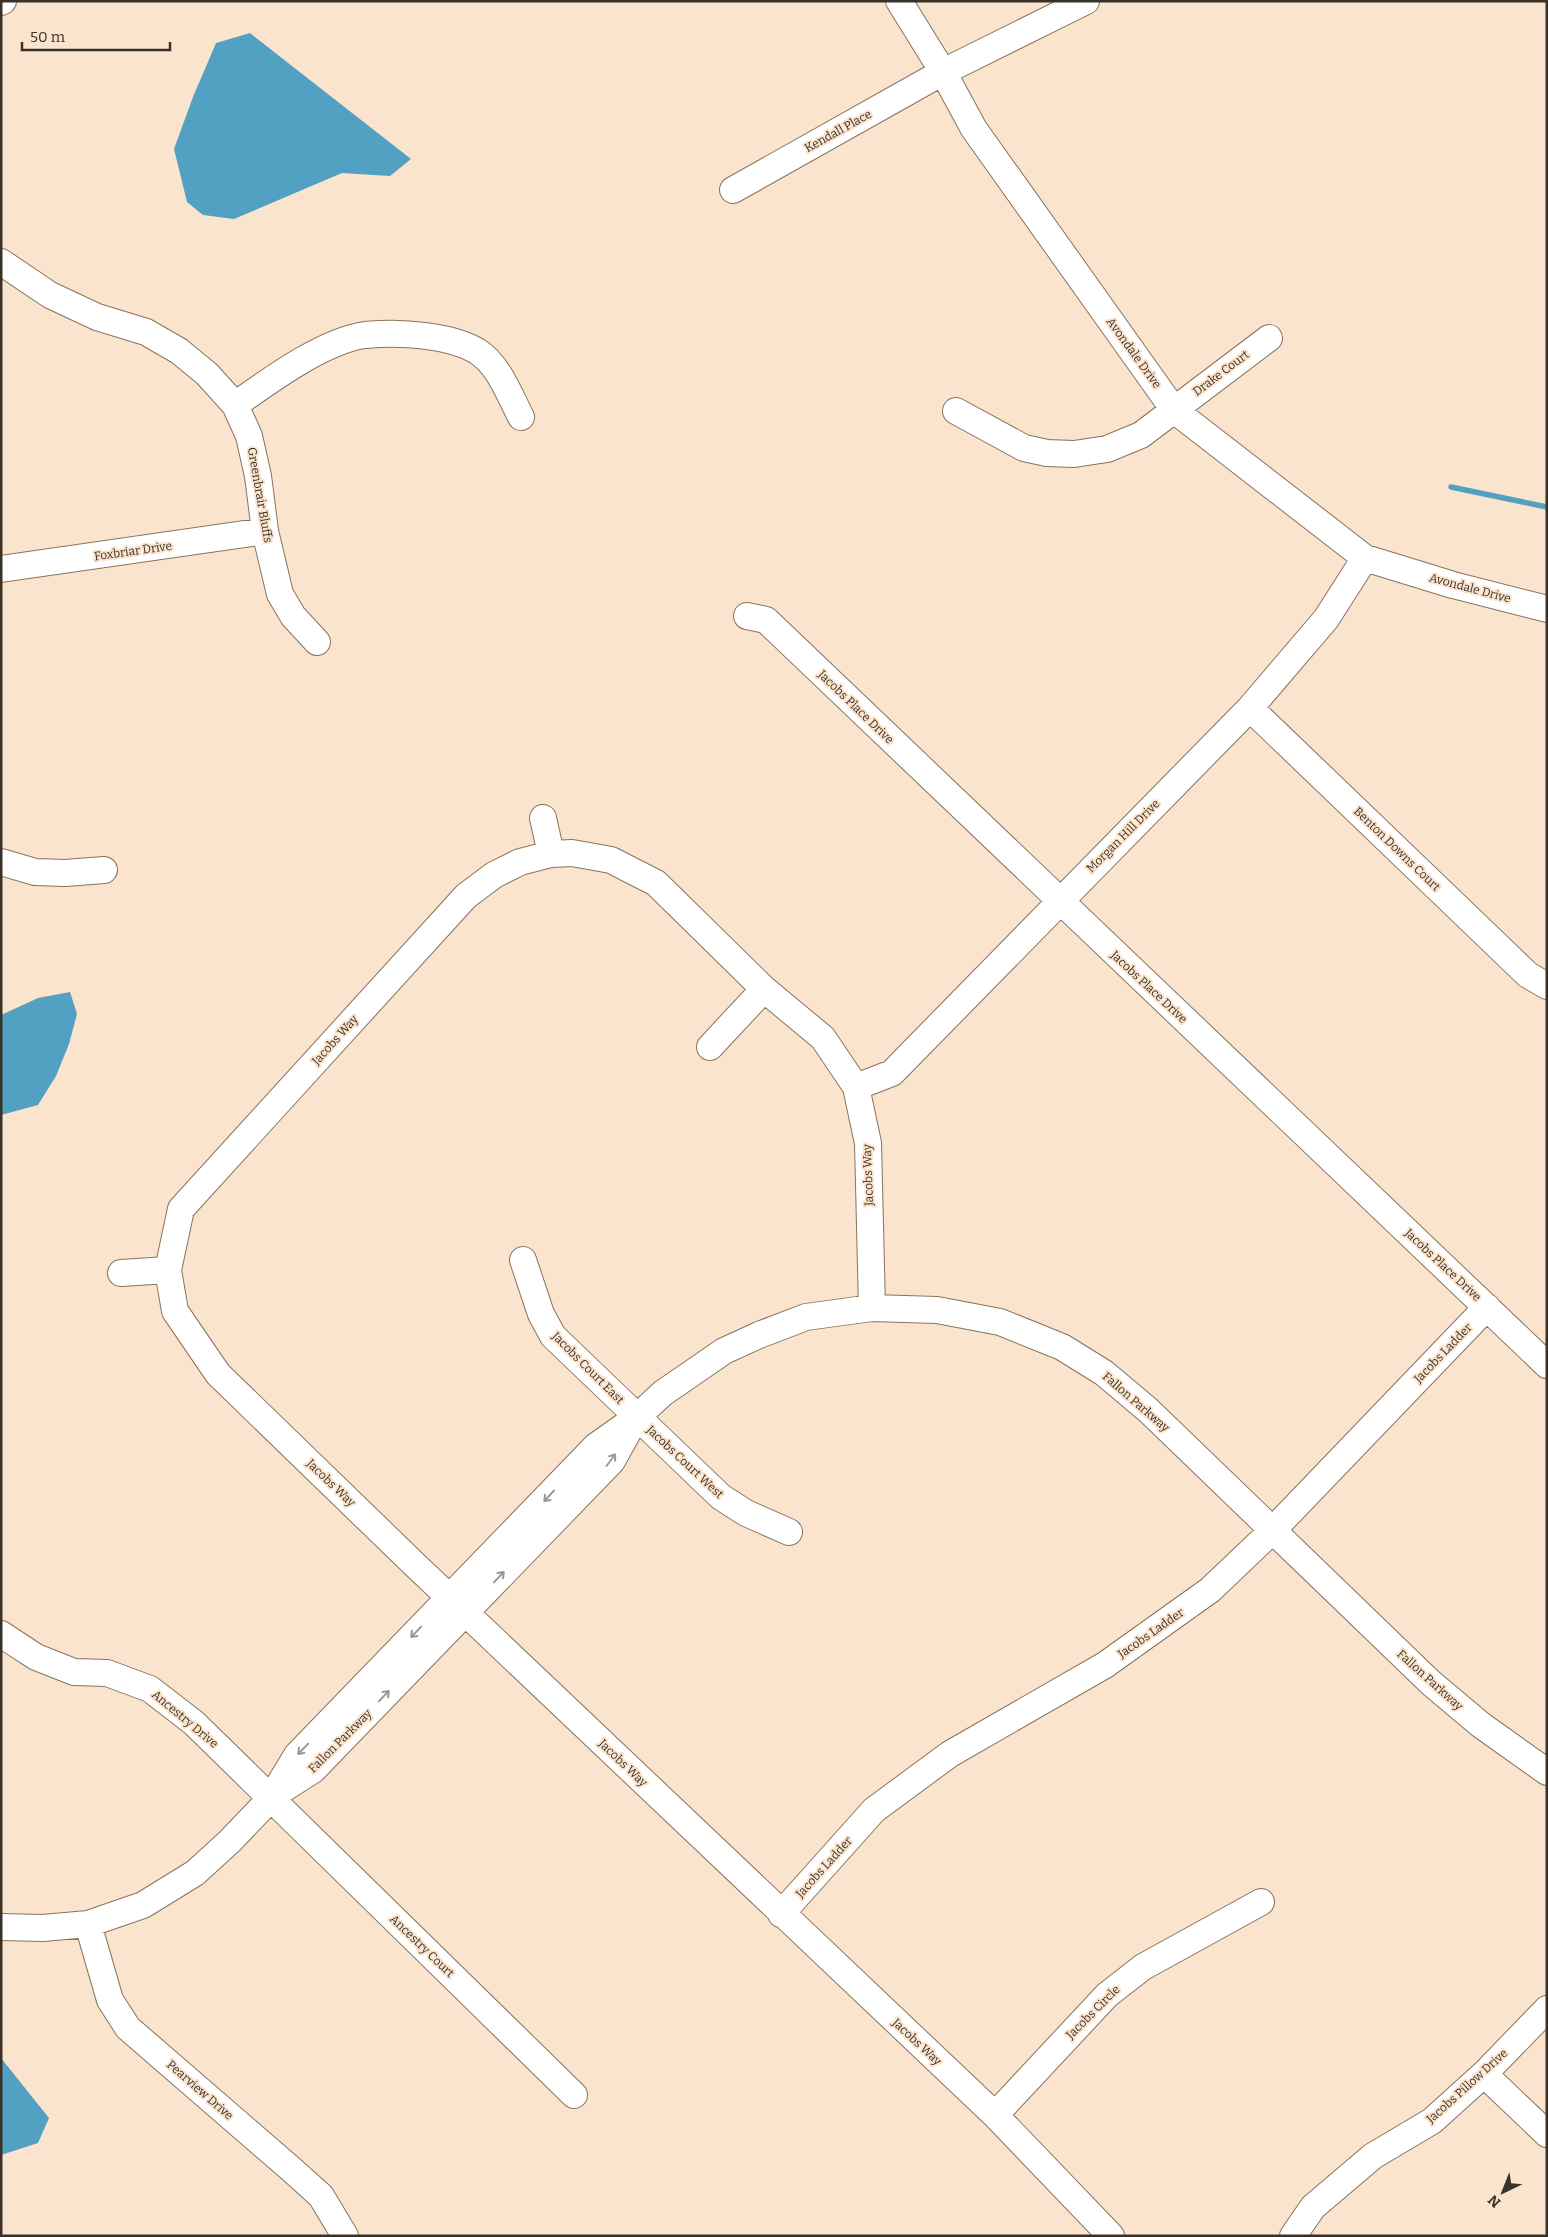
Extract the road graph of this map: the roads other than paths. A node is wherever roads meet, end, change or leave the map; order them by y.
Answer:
1 (899, 1) edge
2 (1086, 1) edge
3 (943, 72) junction
4 (733, 190) dead end
5 (1, 262) edge
6 (1269, 338) dead end
7 (235, 405) junction
8 (1174, 410) junction
9 (956, 411) dead end
10 (521, 417) dead end
11 (265, 531) junction
12 (1365, 558) junction
13 (1, 569) edge
14 (1547, 609) edge
15 (747, 616) dead end
16 (317, 642) dead end
17 (1250, 708) junction
18 (543, 818) dead end
19 (551, 854) junction
20 (1, 862) edge
21 (104, 870) dead end
22 (1058, 901) junction
23 (1547, 986) edge
24 (764, 989) junction
25 (710, 1047) dead end
26 (856, 1087) junction
27 (523, 1260) dead end
28 (168, 1270) junction
29 (121, 1273) dead end
30 (1486, 1307) junction
31 (872, 1308) junction
32 (1547, 1365) edge
33 (637, 1417) junction
34 (1272, 1531) junction
35 (789, 1532) dead end
36 (457, 1605) junction
37 (1, 1634) edge
38 (1547, 1772) edge
39 (271, 1798) junction
40 (1261, 1902) dead end
41 (781, 1914) junction
42 (88, 1924) junction
43 (1, 1927) edge
44 (1547, 2009) edge
45 (1484, 2074) junction
46 (574, 2095) dead end
47 (995, 2115) junction
48 (1547, 2134) edge
49 (345, 2236) edge
50 (1112, 2236) edge
51 (1293, 2236) edge

1 - 3 street, Avondale Drive
2 - 3 street
3 - 4 street, Kendall Place
3 - 8 street, Avondale Drive
5 - 7 street, Greenbrair Bluffs
6 - 8 street, Drake Court
7 - 10 street
7 - 11 street, Greenbrair Bluffs
8 - 9 street, Drake Court
8 - 12 street, Avondale Drive
11 - 13 street, Foxbriar Drive
11 - 16 street, Greenbrair Bluffs
12 - 14 street, Avondale Drive
12 - 17 street, Morgan Hill Drive
15 - 22 street, Jacobs Place Drive
17 - 22 street, Morgan Hill Drive
17 - 23 street, Benton Downs Court
18 - 19 street
19 - 24 street, Jacobs Way
19 - 28 street, Jacobs Way
20 - 21 street
22 - 26 street, Morgan Hill Drive
22 - 30 street, Jacobs Place Drive
24 - 25 street
24 - 26 street, Jacobs Way
26 - 31 street, Jacobs Way
27 - 33 street, Jacobs Court East
28 - 29 street
28 - 36 street, Jacobs Way
30 - 32 street, Jacobs Place Drive
30 - 34 street, Jacobs Ladder
31 - 33 street, Fallon Parkway
31 - 34 street, Fallon Parkway
33 - 35 street, Jacobs Court West
33 - 36 street, Fallon Parkway
34 - 38 street, Fallon Parkway
34 - 41 street, Jacobs Ladder
36 - 39 street, Fallon Parkway
36 - 41 street, Jacobs Way
37 - 39 street, Ancestry Drive
39 - 42 street, Fallon Parkway
39 - 46 street, Ancestry Court
40 - 47 street, Jacobs Circle
41 - 47 street, Jacobs Way
42 - 43 street, Fallon Parkway
42 - 49 street, Pearview Drive
44 - 45 street, Jacobs Pillow Drive
45 - 48 street
45 - 51 street, Jacobs Pillow Drive
47 - 50 street, Jacobs Way

